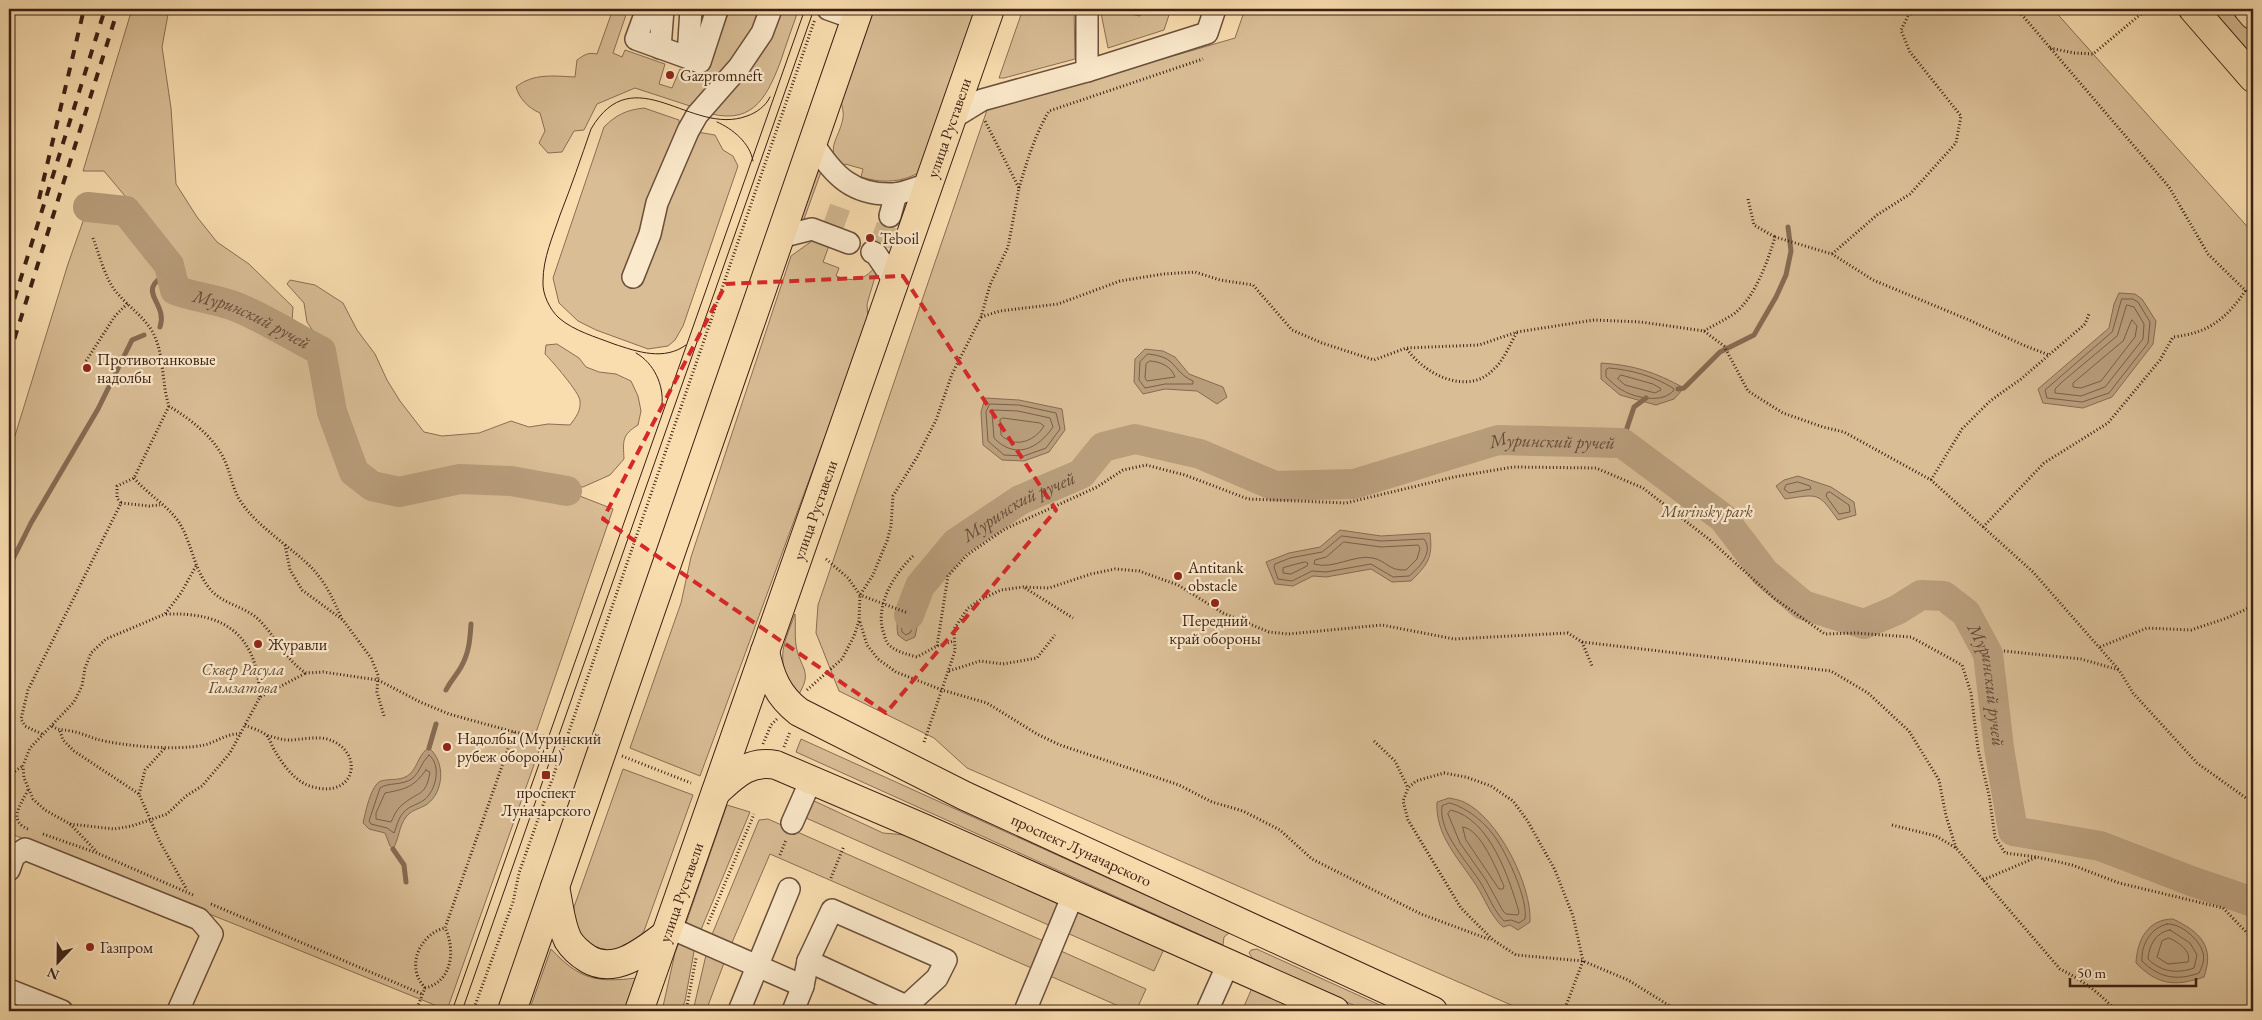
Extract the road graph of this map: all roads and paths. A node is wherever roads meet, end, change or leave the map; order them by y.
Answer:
1 (647, 9) edge
2 (663, 9) edge
3 (676, 9) edge
4 (691, 9) edge
5 (716, 9) edge
6 (772, 9) edge
7 (990, 9) edge
8 (1087, 9) edge
9 (1215, 9) edge
10 (1917, 9) edge
11 (2017, 9) edge
12 (2147, 9) edge
13 (2192, 9) edge
14 (2248, 9) edge
15 (821, 13) edge
16 (858, 14) edge
17 (2253, 15) edge
18 (2050, 48) junction
19 (674, 53) junction
20 (1203, 59) dead end
21 (1087, 71) junction
22 (2253, 78) edge
23 (983, 118) dead end
24 (951, 119) junction
25 (813, 143) junction
26 (929, 184) junction
27 (1019, 188) junction
28 (896, 194) junction
29 (1748, 199) dead end
30 (890, 216) tunnel mouth
31 (837, 235) dead end
32 (780, 237) junction
33 (93, 238) dead end
34 (1775, 238) junction
35 (876, 250) dead end
36 (1832, 254) junction
37 (633, 277) dead end
38 (895, 282) junction
39 (2246, 290) junction
40 (2253, 298) edge
41 (128, 303) junction
42 (2089, 314) dead end
43 (981, 317) junction
44 (1704, 331) junction
45 (1517, 332) junction
46 (1406, 348) junction
47 (2049, 355) junction
48 (86, 361) dead end
49 (169, 406) junction
50 (134, 478) junction
51 (1930, 480) junction
52 (121, 503) junction
53 (161, 505) junction
54 (1982, 527) junction
55 (286, 545) junction
56 (913, 556) dead end
57 (826, 559) dead end
58 (196, 566) junction
59 (1023, 587) junction
60 (860, 595) junction
61 (883, 604) junction
62 (2253, 606) edge
63 (908, 613) dead end
64 (165, 614) junction
65 (1073, 618) dead end
66 (343, 620) junction
67 (860, 621) junction
68 (1055, 635) dead end
69 (954, 641) junction
70 (1582, 642) junction
71 (937, 646) junction
72 (2100, 647) junction
73 (765, 651) junction
74 (2004, 651) dead end
75 (1592, 666) dead end
76 (2119, 670) junction
77 (948, 671) junction
78 (306, 673) junction
79 (378, 680) junction
80 (942, 690) junction
81 (260, 697) junction
82 (384, 716) dead end
83 (791, 718) junction
84 (245, 725) junction
85 (52, 726) junction
86 (60, 731) junction
87 (514, 732) junction
88 (42, 734) junction
89 (240, 734) junction
90 (266, 735) junction
91 (566, 740) junction
92 (1374, 741) dead end
93 (585, 742) dead end
94 (924, 742) dead end
95 (166, 747) junction
96 (784, 748) dead end
97 (621, 756) dead end
98 (756, 764) junction
99 (23, 766) junction
100 (9, 775) edge
101 (811, 780) junction
102 (691, 782) dead end
103 (1408, 788) junction
104 (716, 792) junction
105 (139, 794) junction
106 (2253, 803) edge
107 (754, 814) dead end
108 (151, 820) junction
109 (792, 823) dead end
110 (70, 824) junction
111 (1892, 825) dead end
112 (844, 846) dead end
113 (1956, 848) junction
114 (97, 853) dead end
115 (2037, 857) junction
116 (9, 870) edge
117 (831, 878) dead end
118 (1983, 880) junction
119 (555, 887) junction
120 (789, 889) dead end
121 (187, 891) dead end
122 (1073, 895) junction
123 (445, 928) junction
124 (1253, 928) junction
125 (666, 931) junction
126 (1493, 940) junction
127 (2253, 940) edge
128 (701, 941) junction
129 (808, 961) junction
130 (1582, 961) junction
131 (1228, 964) junction
132 (758, 966) junction
133 (803, 986) junction
134 (425, 988) junction
135 (9, 990) edge
136 (904, 1009) edge
137 (62, 1011) edge
138 (178, 1011) edge
139 (416, 1011) edge
140 (474, 1011) edge
141 (512, 1011) edge
142 (639, 1011) edge
143 (686, 1011) edge
144 (739, 1011) edge
145 (793, 1011) edge
146 (1025, 1011) edge
147 (1207, 1011) edge
148 (1336, 1011) edge
149 (1433, 1011) edge
150 (1564, 1011) edge
151 (1678, 1011) edge
152 (2116, 1011) edge

1 - 19 street
2 - 19 street
3 - 19 street
4 - 19 street
5 - 19 street
6 - 37 street
7 - 24 main road, улица Руставели
8 - 21 street
9 - 21 street
10 - 36 path
11 - 18 path
12 - 18 path
13 - 22 main road
14 - 17 main road
15 - 16 street
15 - 91 path
16 - 25 main road
18 - 39 path
20 - 27 path
21 - 24 street
23 - 27 path
24 - 26 main road, улица Руставели
25 - 28 street
25 - 32 main road
26 - 28 street
26 - 38 main road, улица Руставели
27 - 43 path
28 - 30 street
29 - 34 path
31 - 32 street
32 - 119 main road
33 - 41 path
34 - 36 path
34 - 44 path
35 - 38 street
36 - 47 path
38 - 73 main road, улица Руставели
39 - 40 path
39 - 54 path
41 - 48 path
41 - 49 path
42 - 47 path
43 - 46 path
43 - 60 path
44 - 45 path
44 - 51 path
45 - 46 path
45 - 46 path
47 - 51 path
49 - 50 path
49 - 55 path
50 - 52 path
50 - 53 path
51 - 54 path
52 - 53 path
52 - 88 path
53 - 58 path
54 - 72 path
55 - 66 path
55 - 66 path
56 - 61 path
57 - 60 path
58 - 64 path
58 - 78 path
59 - 65 path
59 - 69 path
59 - 70 path
60 - 61 path
60 - 67 path
61 - 63 path
61 - 71 path
62 - 72 path
64 - 81 path
64 - 85 path
66 - 79 path
67 - 80 path
67 - 83 path
68 - 77 path
69 - 71 path
69 - 77 path
70 - 75 path
70 - 113 path
71 - 115 path
72 - 76 path
73 - 83 main road, проспект Луначарского
73 - 104 main road, улица Руставели
74 - 76 path
76 - 106 path
77 - 80 path
78 - 79 path
78 - 81 path
79 - 82 path
79 - 87 path
80 - 94 path
80 - 126 path
81 - 84 path
83 - 96 path
83 - 98 path
83 - 124 main road, проспект Луначарского
84 - 89 path
84 - 90 path
85 - 86 path
85 - 88 path
86 - 95 path
86 - 105 path
87 - 91 path
87 - 123 path
88 - 99 path
89 - 95 path
89 - 108 path
90 - 90 path
91 - 93 path
91 - 140 path
92 - 103 path
95 - 105 path
97 - 102 path
98 - 101 main road
98 - 104 main road
99 - 100 path
99 - 110 path
101 - 109 street
101 - 122 main road
103 - 126 path
103 - 130 path
104 - 125 main road, улица Руставели
105 - 108 path
107 - 128 path
108 - 110 path
108 - 121 path
110 - 114 path
111 - 113 path
112 - 117 path
113 - 118 path
115 - 118 path
115 - 127 path
116 - 138 street
118 - 152 path
119 - 125 main road
119 - 141 main road
120 - 132 street
122 - 131 main road
122 - 146 street
123 - 134 path
123 - 134 path
124 - 131 main road
124 - 149 main road, проспект Луначарского
125 - 128 street
125 - 142 main road, улица Руставели
126 - 130 path
128 - 132 street
128 - 143 path
129 - 133 street
129 - 136 street
129 - 136 street
130 - 150 path
130 - 151 path
131 - 147 street
131 - 148 main road
132 - 133 street
132 - 144 street
133 - 145 street
134 - 139 path
135 - 137 street

